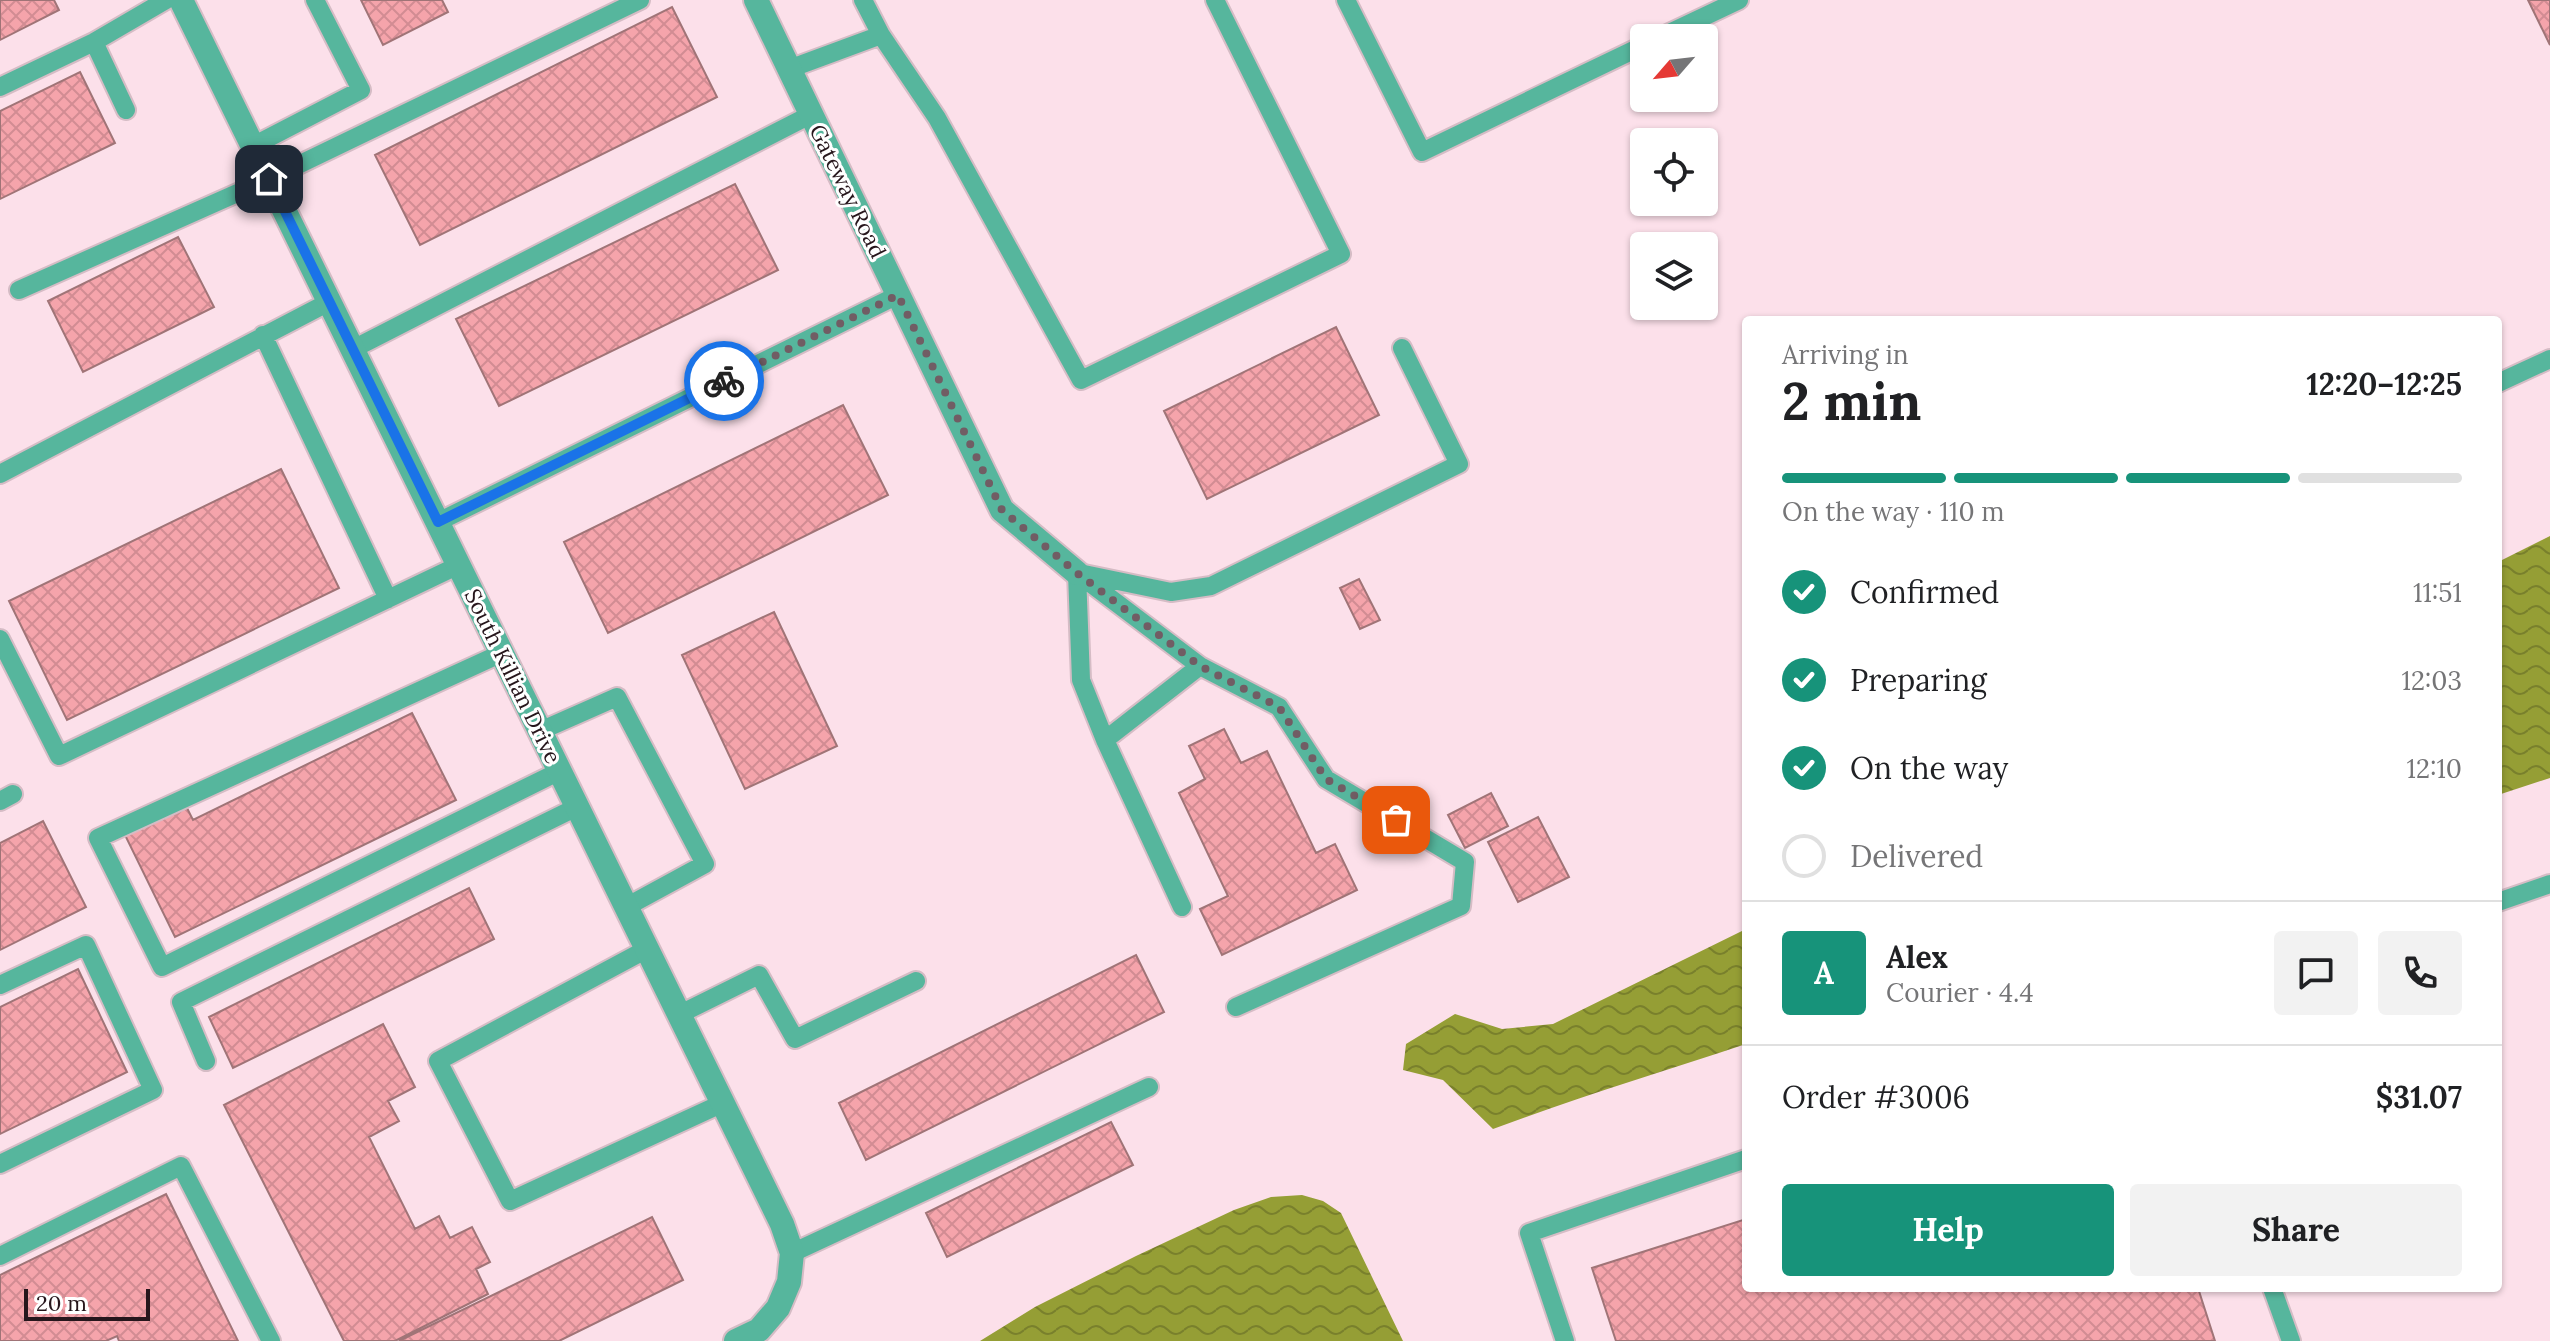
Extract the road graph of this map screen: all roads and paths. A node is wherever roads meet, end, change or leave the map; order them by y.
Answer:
1 (166, 0) edge
2 (181, 0) edge
3 (315, 0) edge
4 (640, 0) edge
5 (756, 0) edge
6 (863, 0) edge
7 (1215, 0) edge
8 (1346, 0) edge
9 (1739, 0) edge
10 (1688, 24) edge
11 (881, 35) junction
12 (94, 42) junction
13 (1630, 52) edge
14 (789, 69) junction
15 (0, 87) edge
16 (126, 110) dead end
17 (812, 114) junction
18 (253, 146) junction
19 (269, 179) junction
20 (19, 290) dead end
21 (898, 295) junction
22 (329, 302) junction
23 (263, 335) junction
24 (1402, 348) dead end
25 (353, 349) junction
26 (2550, 359) edge
27 (2502, 381) edge
28 (0, 474) edge
29 (438, 522) junction
30 (459, 565) junction
31 (1077, 573) junction
32 (388, 599) junction
33 (0, 639) edge
34 (502, 653) junction
35 (1200, 666) junction
36 (540, 731) junction
37 (1105, 740) junction
38 (560, 771) junction
39 (577, 807) junction
40 (2550, 884) edge
41 (2502, 901) edge
42 (626, 907) junction
43 (1182, 907) dead end
44 (647, 949) junction
45 (916, 981) dead end
46 (0, 985) edge
47 (1236, 1007) dead end
48 (680, 1014) junction
49 (206, 1061) dead end
50 (1149, 1087) dead end
51 (723, 1103) junction
52 (1742, 1160) edge
53 (0, 1164) edge
54 (792, 1253) junction
55 (0, 1256) edge
56 (2273, 1292) edge
57 (271, 1341) edge
58 (736, 1341) edge
59 (1565, 1341) edge
60 (2291, 1341) edge

1 - 12 lane
2 - 18 street, South Killian Drive
3 - 18 lane
4 - 19 lane
5 - 14 street, Gateway Road
6 - 11 lane
7 - 11 lane
8 - 13 lane
9 - 10 lane
11 - 14 lane
12 - 15 lane
12 - 16 lane
14 - 17 street, Gateway Road
17 - 21 street, Gateway Road
17 - 25 lane
18 - 19 street, South Killian Drive
19 - 20 lane
19 - 22 street, South Killian Drive
21 - 29 lane
21 - 31 street, Gateway Road
22 - 23 lane
22 - 25 street, South Killian Drive
23 - 28 lane
23 - 32 lane
24 - 31 lane
25 - 29 street, South Killian Drive
26 - 27 lane
29 - 30 street, South Killian Drive
30 - 32 lane
30 - 34 street, South Killian Drive
31 - 35 lane
31 - 37 lane
32 - 33 lane
34 - 36 street, South Killian Drive
34 - 38 lane
35 - 37 lane
35 - 47 lane
36 - 38 street, South Killian Drive
36 - 42 lane
37 - 43 lane
38 - 39 street, South Killian Drive
39 - 42 street, South Killian Drive
39 - 49 lane
40 - 41 lane
42 - 44 street, South Killian Drive
44 - 48 street, South Killian Drive
44 - 51 lane
45 - 48 lane
46 - 53 lane
48 - 51 street, South Killian Drive
50 - 54 lane
51 - 54 street, South Killian Drive
52 - 59 lane
54 - 58 street
55 - 57 lane
56 - 60 lane

